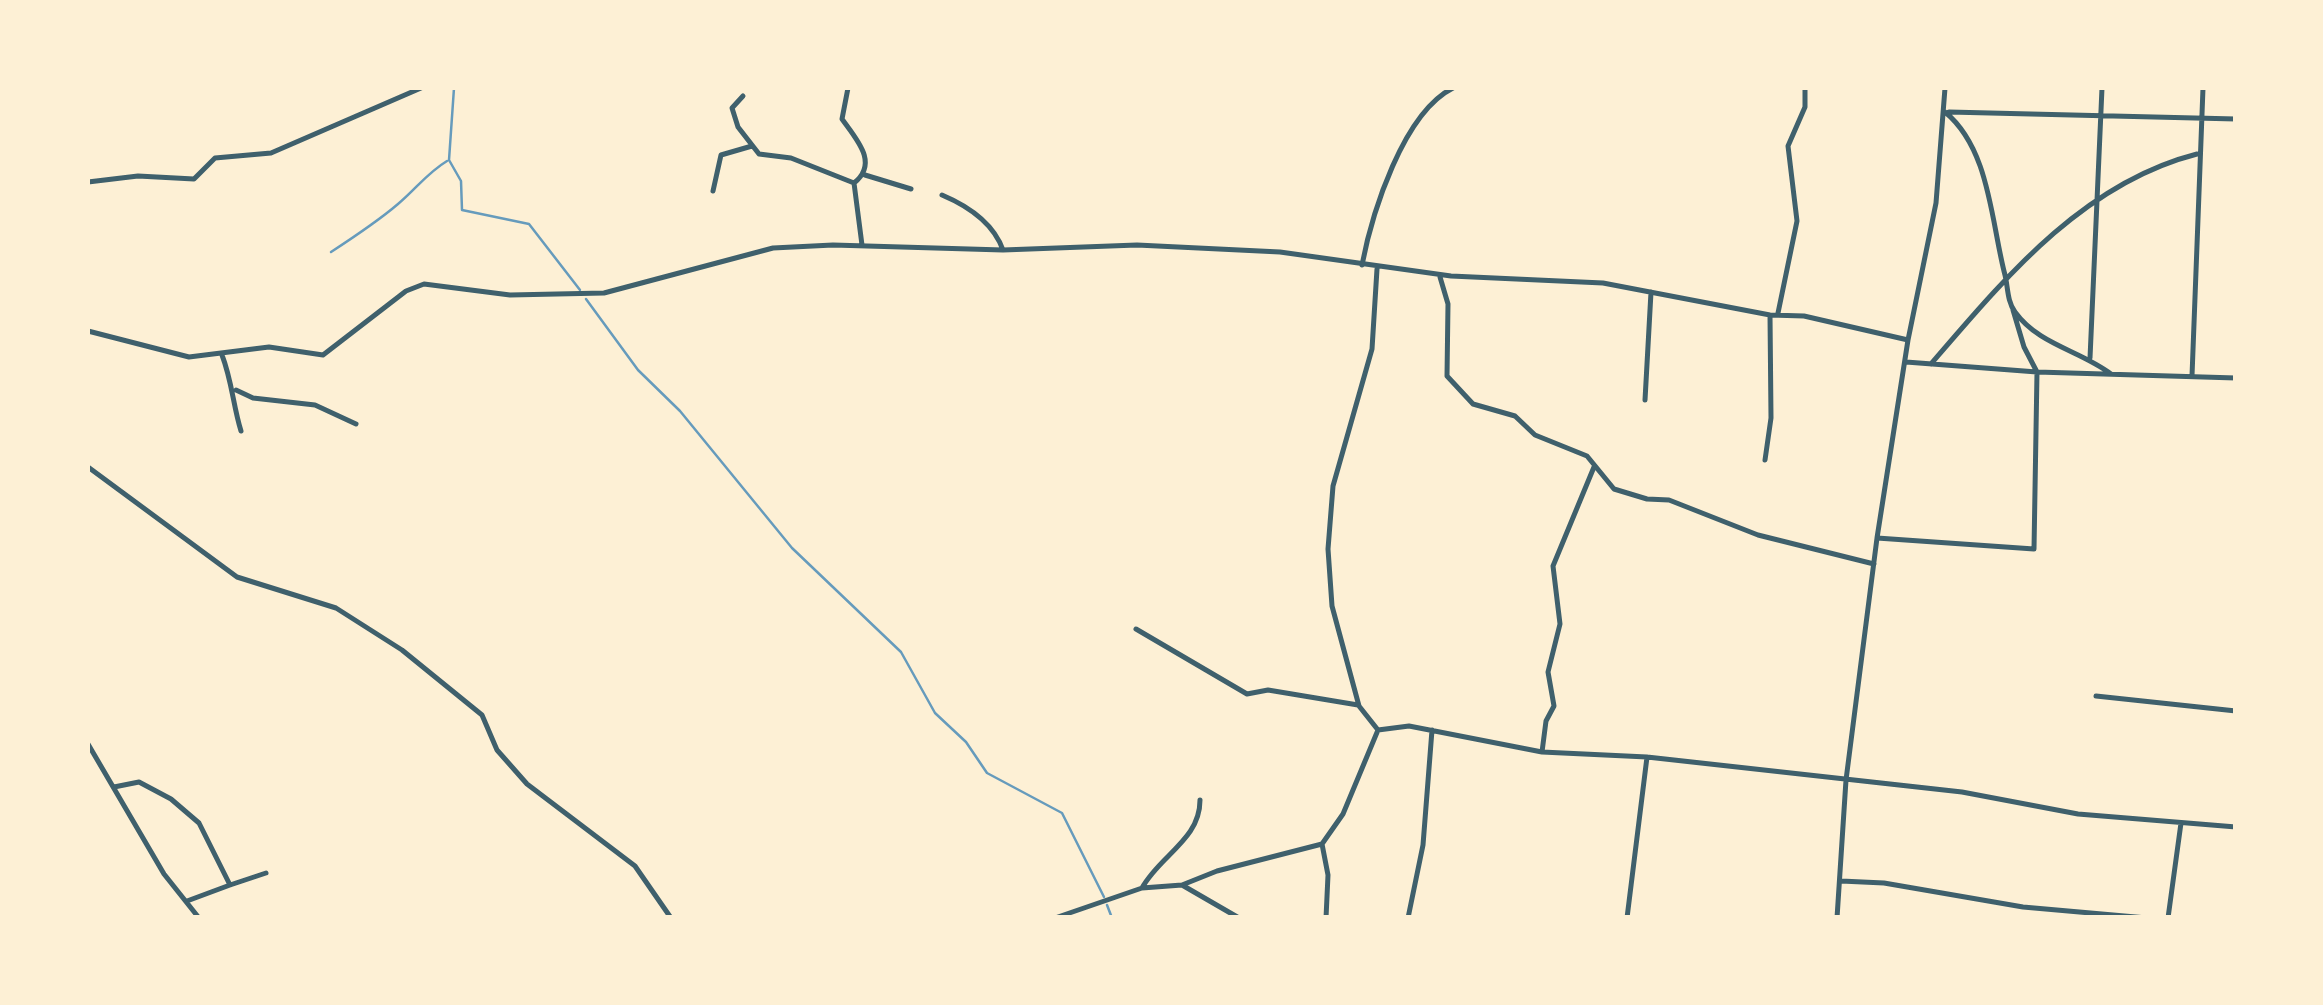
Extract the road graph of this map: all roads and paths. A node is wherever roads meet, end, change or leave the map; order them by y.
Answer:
1 (421, 88) edge
2 (848, 88) edge
3 (1454, 88) edge
4 (1805, 88) edge
5 (1945, 88) edge
6 (2102, 88) edge
7 (2202, 88) edge
8 (743, 96) dead end
9 (1945, 112) junction
10 (2101, 118) junction
11 (2202, 120) junction
12 (2236, 120) edge
13 (752, 146) junction
14 (2197, 154) junction
15 (864, 174) junction
16 (88, 182) edge
17 (854, 184) junction
18 (911, 189) dead end
19 (713, 191) dead end
20 (942, 196) dead end
21 (2094, 202) junction
22 (862, 245) junction
23 (1003, 250) junction
24 (1362, 264) junction
25 (1377, 269) junction
26 (1439, 275) junction
27 (2006, 276) junction
28 (1650, 292) junction
29 (2013, 310) junction
30 (1778, 312) junction
31 (1770, 316) junction
32 (88, 331) edge
33 (1908, 340) junction
34 (222, 355) junction
35 (2090, 358) junction
36 (1906, 362) junction
37 (1931, 364) junction
38 (2037, 372) junction
39 (2111, 374) junction
40 (2192, 376) junction
41 (2236, 378) edge
42 (236, 390) junction
43 (1645, 400) dead end
44 (356, 424) dead end
45 (241, 431) dead end
46 (1765, 460) dead end
47 (1594, 466) junction
48 (88, 467) edge
49 (1878, 538) junction
50 (1874, 564) junction
51 (1136, 628) dead end
52 (2096, 696) dead end
53 (1360, 706) junction
54 (2236, 711) edge
55 (1378, 730) junction
56 (1432, 730) junction
57 (88, 744) edge
58 (1542, 752) junction
59 (1647, 757) junction
60 (1846, 780) junction
61 (114, 787) junction
62 (1200, 800) dead end
63 (2181, 824) junction
64 (2236, 828) edge
65 (1322, 844) junction
66 (266, 873) dead end
67 (1841, 881) junction
68 (230, 885) junction
69 (1182, 885) junction
70 (1142, 888) junction
71 (187, 901) junction
72 (2042, 908) junction
73 (199, 918) edge
74 (671, 918) edge
75 (1054, 918) edge
76 (1239, 918) edge
77 (1326, 918) edge
78 (1408, 918) edge
79 (1627, 918) edge
80 (1837, 918) edge
81 (2040, 918) edge
82 (2147, 918) edge
83 (2168, 918) edge

1 - 16 street
2 - 15 street
3 - 24 street
4 - 30 street
5 - 9 street
6 - 10 street
7 - 11 street
8 - 13 street
9 - 10 street
9 - 27 street
9 - 33 street
10 - 11 street
10 - 21 street
11 - 12 street
11 - 14 street
13 - 17 street
13 - 19 street
14 - 21 street
14 - 40 street
15 - 17 street
15 - 18 street
17 - 22 street
20 - 23 street
21 - 27 street
21 - 35 street
22 - 23 street
22 - 34 street
23 - 24 street
24 - 25 street
25 - 26 street
25 - 53 street
26 - 28 street
26 - 47 street
27 - 29 street
27 - 37 street
28 - 31 street
28 - 43 street
29 - 35 street
29 - 38 street
30 - 31 street
30 - 33 street
31 - 46 street
32 - 34 street
33 - 36 street
34 - 42 street
35 - 39 street
36 - 37 street
36 - 49 street
37 - 38 street
38 - 39 street
38 - 49 street
39 - 40 street
40 - 41 street
42 - 44 street
42 - 45 street
47 - 50 street
47 - 58 street
48 - 74 street
49 - 50 street
50 - 60 street
51 - 53 street
52 - 54 street
53 - 55 street
55 - 56 street
55 - 65 street
56 - 58 street
56 - 78 street
57 - 61 street
58 - 59 street
59 - 60 street
59 - 79 street
60 - 63 street
60 - 67 street
61 - 68 street
61 - 71 street
62 - 70 street
63 - 64 street
63 - 83 street
65 - 69 street
65 - 77 street
66 - 68 street
67 - 72 street
67 - 80 street
68 - 71 street
69 - 70 street
69 - 76 street
70 - 75 street
71 - 73 street
72 - 81 street
72 - 82 street

